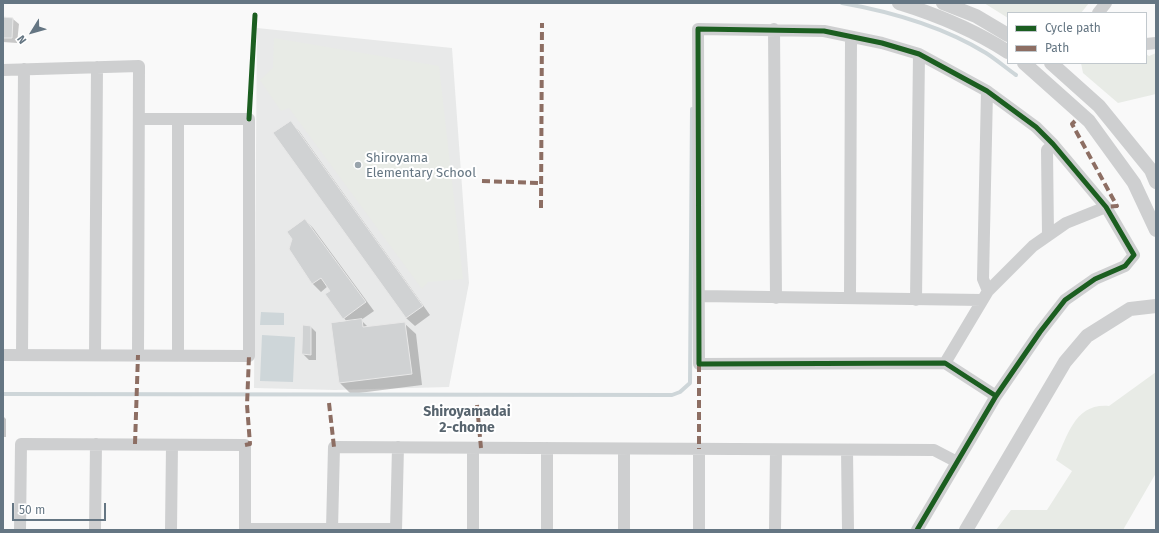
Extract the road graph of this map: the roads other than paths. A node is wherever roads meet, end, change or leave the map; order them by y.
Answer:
1 (899, 3) edge
2 (943, 3) edge
3 (1106, 3) edge
4 (1099, 12) edge
5 (774, 29) junction
6 (1007, 35) edge
7 (850, 37) junction
8 (1007, 51) edge
9 (919, 54) junction
10 (1025, 64) edge
11 (1053, 64) edge
12 (97, 67) junction
13 (24, 69) junction
14 (3, 70) edge
15 (1042, 80) junction
16 (987, 91) junction
17 (138, 118) junction
18 (178, 119) junction
19 (1053, 144) junction
20 (1156, 182) edge
21 (1106, 206) junction
22 (1156, 230) edge
23 (1048, 235) junction
24 (699, 296) junction
25 (985, 296) junction
26 (776, 298) junction
27 (850, 298) junction
28 (916, 300) junction
29 (1156, 306) edge
30 (3, 355) edge
31 (22, 355) junction
32 (95, 355) junction
33 (138, 355) junction
34 (178, 355) junction
35 (945, 363) junction
36 (996, 396) junction
37 (96, 444) junction
38 (172, 445) junction
39 (398, 448) junction
40 (473, 448) junction
41 (547, 448) junction
42 (624, 449) junction
43 (699, 449) junction
44 (776, 450) junction
45 (847, 450) junction
46 (957, 462) junction
47 (245, 529) edge
48 (332, 529) junction
49 (396, 529) edge
50 (20, 530) edge
51 (95, 530) edge
52 (171, 530) edge
53 (473, 530) edge
54 (547, 530) edge
55 (624, 530) edge
56 (699, 530) edge
57 (775, 530) edge
58 (848, 530) edge
59 (917, 530) edge
60 (966, 530) edge

1 - 8 street
2 - 6 street
3 - 4 street
5 - 7 street
5 - 24 street
5 - 26 street
7 - 9 street
7 - 27 street
9 - 16 street
9 - 28 street
10 - 15 street
11 - 15 street
11 - 20 street
12 - 13 street
12 - 17 street
12 - 32 street
13 - 14 street
13 - 31 street
15 - 22 street
16 - 19 street
16 - 25 street
17 - 18 street
17 - 33 street
18 - 34 street
18 - 34 street
19 - 21 street
19 - 23 street
21 - 23 street
21 - 36 street
23 - 25 street
24 - 26 street
24 - 35 street
25 - 28 street
25 - 35 street
26 - 27 street
27 - 28 street
29 - 60 street
30 - 31 street
31 - 32 street
32 - 33 street
33 - 34 street
35 - 36 street
36 - 46 street
37 - 38 street
37 - 50 street
37 - 51 street
38 - 47 street
38 - 52 street
39 - 40 street
39 - 48 street
39 - 49 street
40 - 41 street
40 - 53 street
41 - 42 street
41 - 54 street
42 - 43 street
42 - 55 street
43 - 44 street
43 - 56 street
44 - 45 street
44 - 57 street
45 - 46 street
45 - 58 street
46 - 59 street
47 - 48 street
48 - 49 street

